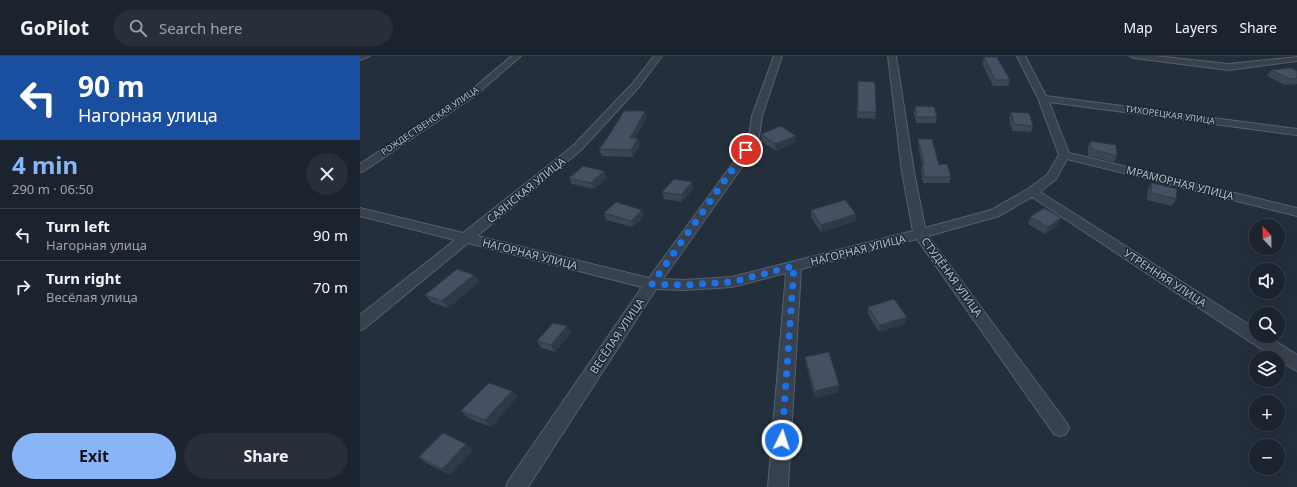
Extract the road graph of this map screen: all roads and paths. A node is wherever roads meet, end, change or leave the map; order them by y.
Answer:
1 (366, 56) edge
2 (517, 56) edge
3 (658, 56) edge
4 (778, 56) edge
5 (892, 56) edge
6 (1021, 56) edge
7 (1134, 56) edge
8 (360, 58) edge
9 (1297, 60) edge
10 (1043, 98) junction
11 (1297, 132) edge
12 (1064, 155) junction
13 (360, 169) edge
14 (1032, 192) junction
15 (360, 212) edge
16 (1297, 212) edge
17 (920, 234) junction
18 (466, 238) junction
19 (794, 266) junction
20 (652, 284) junction
21 (360, 324) edge
22 (1297, 364) edge
23 (1060, 428) dead end
24 (516, 487) edge
25 (778, 487) edge

1 - 8 street
2 - 13 street, РОЖДЕСТВЕНСКАЯ УЛИЦА
3 - 18 street, САЯНСКАЯ УЛИЦА
4 - 20 street, ВЕСЁЛАЯ УЛИЦА
5 - 17 street, СТУДЁНАЯ УЛИЦА
6 - 10 street
7 - 9 street
10 - 11 street, ТИХОРЕЦКАЯ УЛИЦА
10 - 12 street
12 - 14 street, НАГОРНАЯ УЛИЦА
12 - 16 street, МРАМОРНАЯ УЛИЦА
14 - 17 street, НАГОРНАЯ УЛИЦА
14 - 22 street, УТРЕННЯЯ УЛИЦА
15 - 18 street, НАГОРНАЯ УЛИЦА
17 - 19 street, НАГОРНАЯ УЛИЦА
17 - 23 street, СТУДЁНАЯ УЛИЦА
18 - 20 street, НАГОРНАЯ УЛИЦА
18 - 21 street, САЯНСКАЯ УЛИЦА
19 - 20 street, НАГОРНАЯ УЛИЦА
19 - 25 street
20 - 24 street, ВЕСЁЛАЯ УЛИЦА

